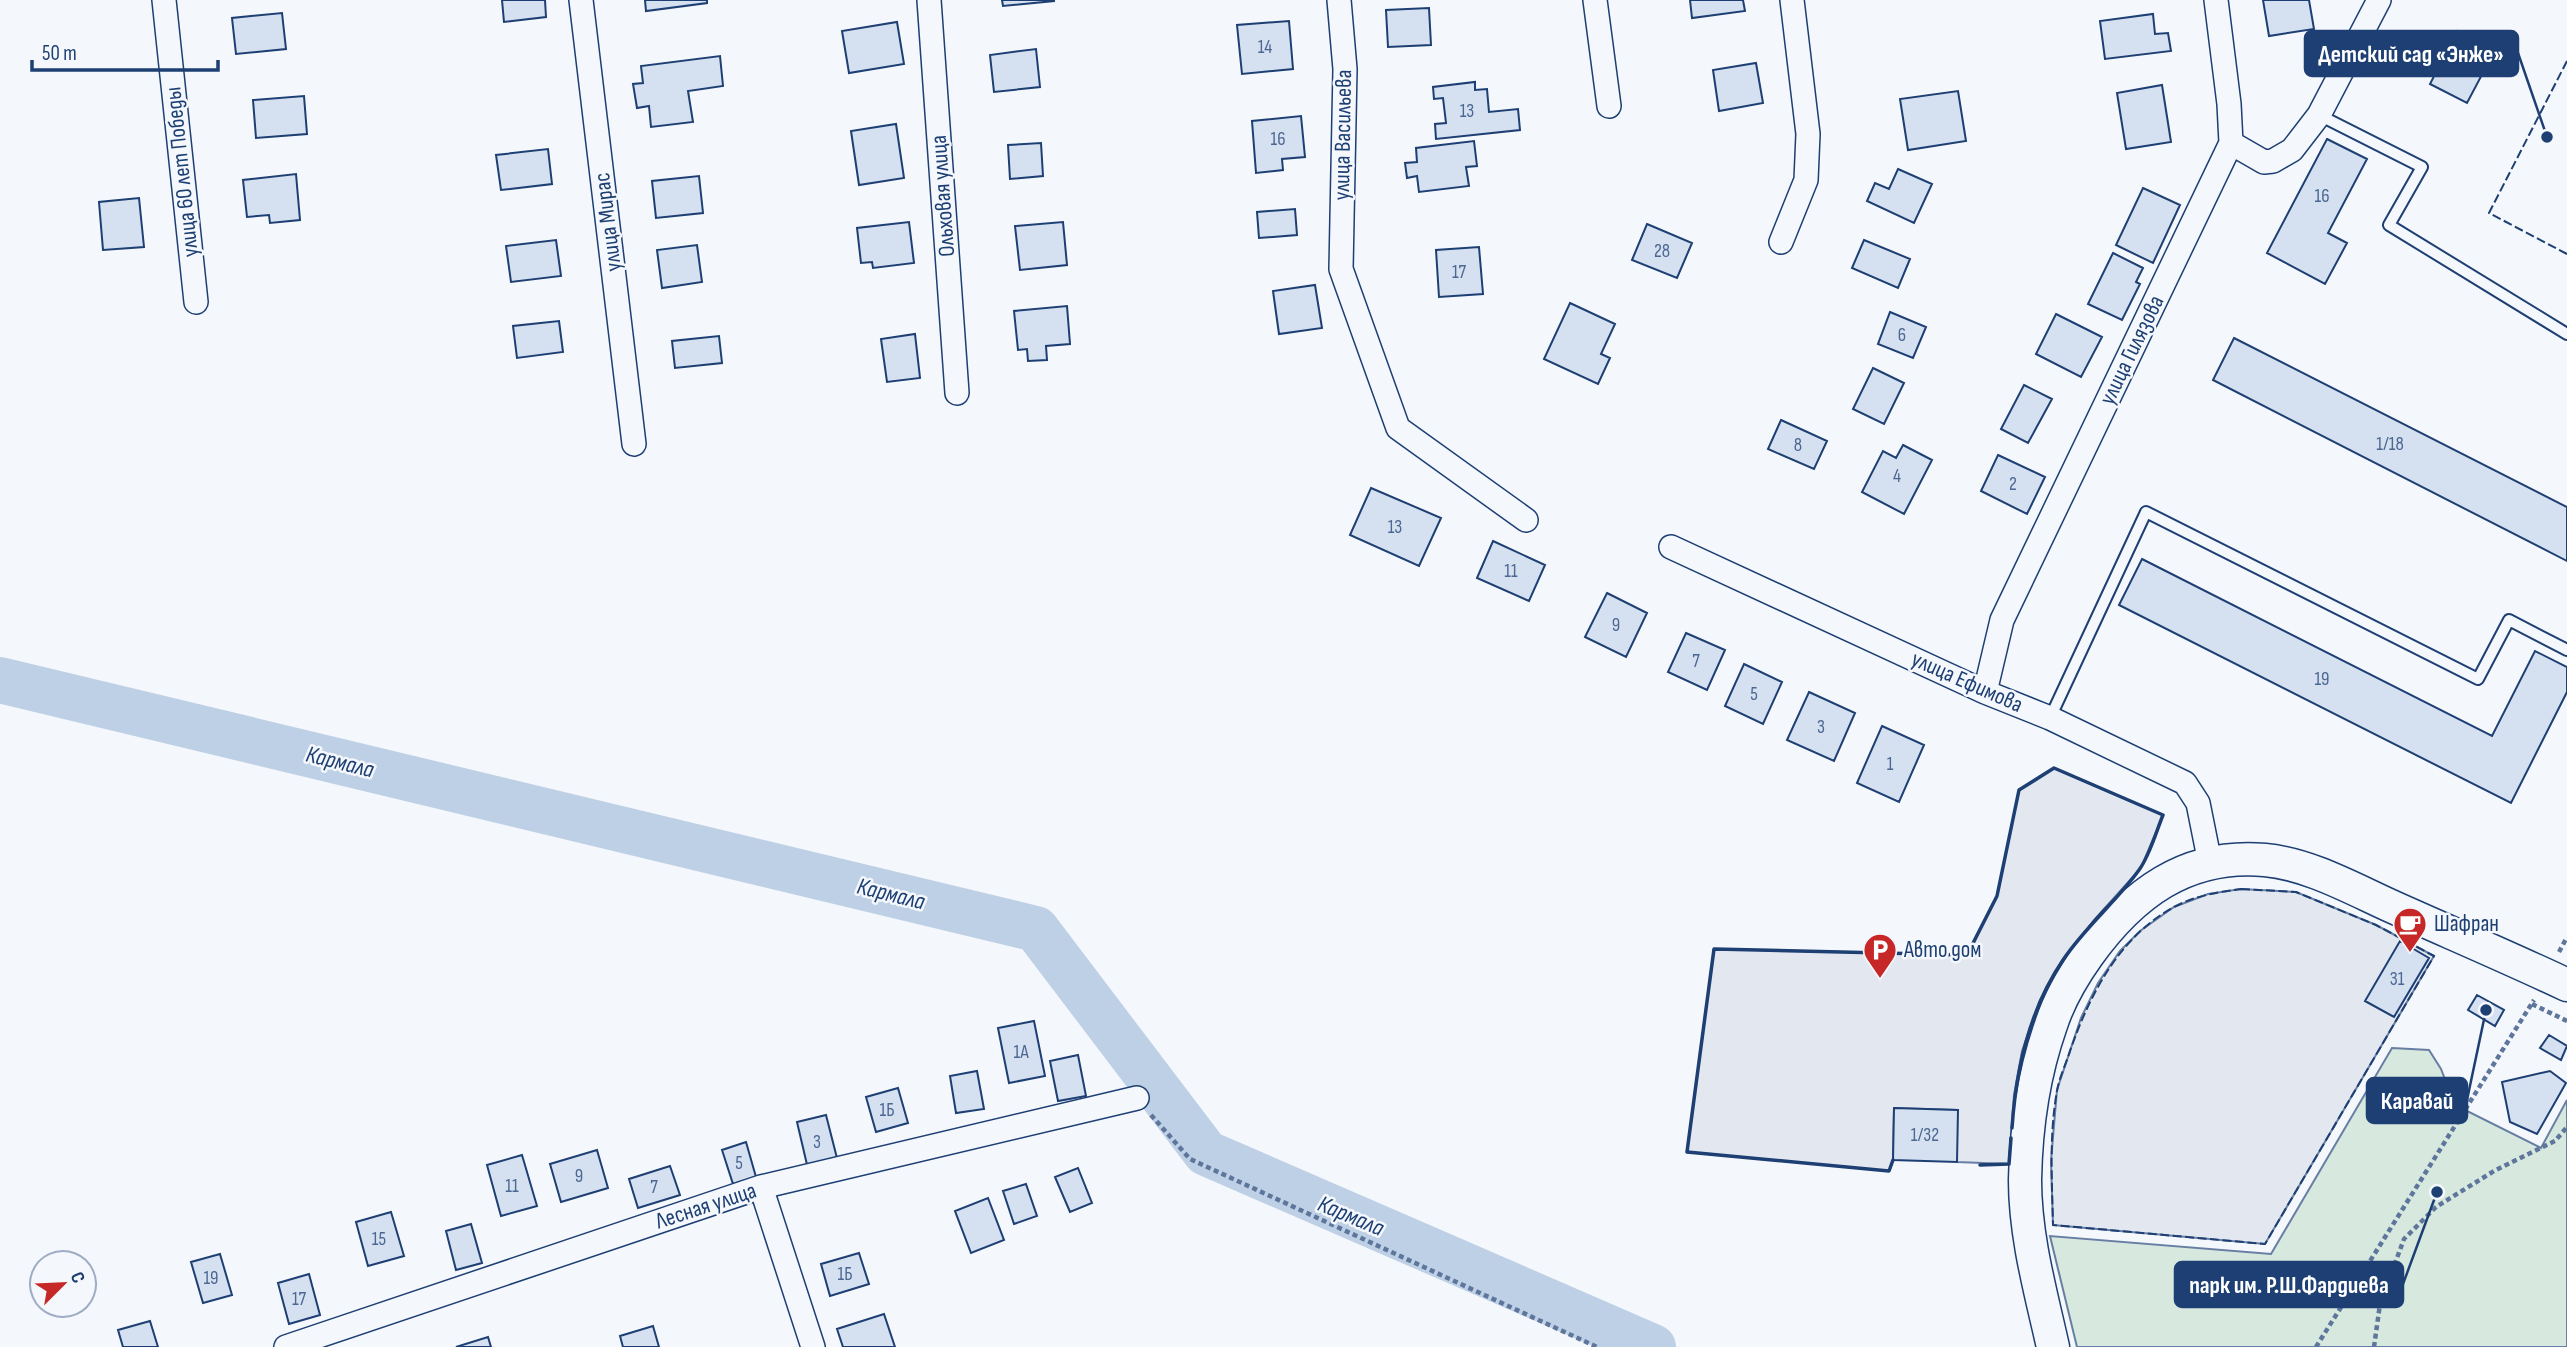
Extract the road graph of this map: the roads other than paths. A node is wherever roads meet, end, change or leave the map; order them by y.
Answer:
1 (164, 0) edge
2 (581, 0) edge
3 (929, 0) edge
4 (1339, 0) edge
5 (1594, 0) edge
6 (1793, 0) edge
7 (2216, 0) edge
8 (2379, 0) edge
9 (1609, 106) dead end
10 (2319, 115) junction
11 (2231, 143) junction
12 (1781, 242) dead end
13 (196, 302) dead end
14 (2567, 334) edge
15 (957, 393) dead end
16 (634, 444) dead end
17 (1526, 520) dead end
18 (1671, 547) dead end
19 (2567, 650) edge
20 (1985, 692) junction
21 (2050, 718) junction
22 (2210, 863) junction
23 (2557, 980) edge
24 (1137, 1098) road end
25 (761, 1187) junction
26 (286, 1347) edge
27 (813, 1347) edge
28 (2053, 1347) edge

1 - 13 street, улица 60 лет Победы
2 - 16 street, улица Мирас
3 - 15 street, Ольховая улица
4 - 17 street, улица Васильева
5 - 9 street
6 - 12 street
7 - 11 street, улица Гилязова
8 - 10 street
10 - 11 street
10 - 14 lane
11 - 20 street, улица Гилязова
18 - 20 street, улица Ефимова
19 - 21 lane
20 - 21 street, улица Ефимова
21 - 22 street, улица Ефимова
22 - 23 street
22 - 28 street
24 - 25 street, Лесная улица
25 - 26 street, Лесная улица
25 - 27 street

